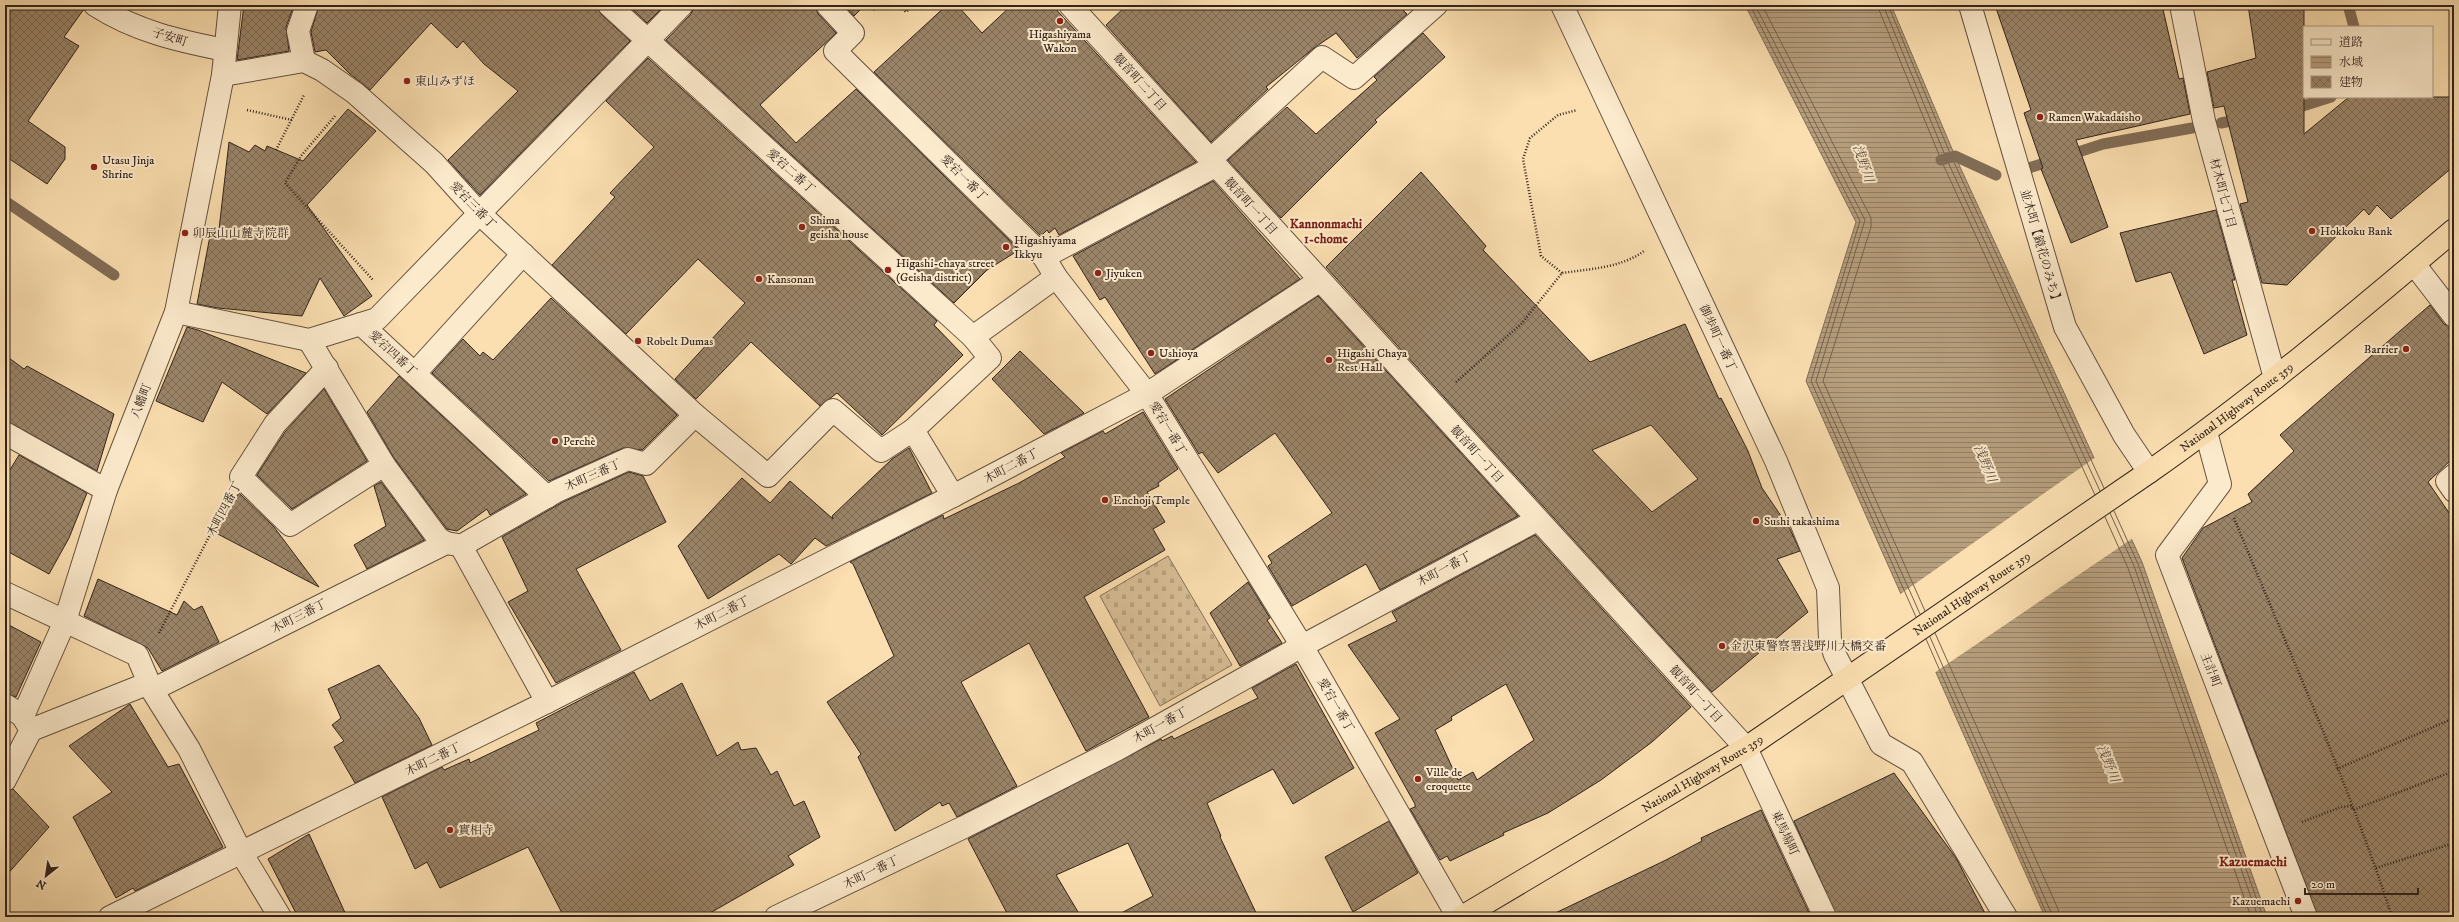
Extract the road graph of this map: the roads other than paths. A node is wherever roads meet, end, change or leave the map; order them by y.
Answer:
1 (95, 5) edge
2 (230, 5) edge
3 (307, 5) edge
4 (609, 5) edge
5 (682, 5) edge
6 (827, 5) edge
7 (1070, 5) edge
8 (1436, 5) edge
9 (1562, 5) edge
10 (1970, 5) edge
11 (2181, 5) edge
12 (648, 42) junction
13 (225, 50) junction
14 (311, 64) junction
15 (223, 75) junction
16 (1213, 163) junction
17 (480, 214) junction
18 (2454, 230) edge
19 (523, 254) junction
20 (1044, 257) junction
21 (2414, 264) junction
22 (1056, 277) junction
23 (1319, 281) junction
24 (176, 312) junction
25 (2454, 316) edge
26 (361, 324) junction
27 (973, 337) junction
28 (309, 340) junction
29 (328, 368) junction
30 (415, 373) junction
31 (2274, 378) junction
32 (1147, 394) junction
33 (695, 415) junction
34 (913, 430) junction
35 (2206, 432) junction
36 (5, 433) edge
37 (384, 465) junction
38 (2149, 472) junction
39 (2454, 475) edge
40 (106, 490) junction
41 (2454, 491) edge
42 (953, 496) junction
43 (547, 497) junction
44 (1537, 520) junction
45 (453, 544) junction
46 (5, 594) edge
47 (65, 621) junction
48 (1302, 646) junction
49 (1848, 677) junction
50 (148, 679) junction
51 (547, 702) junction
52 (20, 717) edge
53 (1746, 748) junction
54 (5, 780) edge
55 (242, 854) junction
56 (110, 917) edge
57 (280, 917) edge
58 (776, 917) edge
59 (1458, 917) edge
60 (1462, 917) edge
61 (1825, 917) edge
62 (2006, 917) edge
63 (2306, 917) edge

1 - 13 street, 子安町
2 - 13 street
3 - 14 street
4 - 12 street, 愛宕二番丁
5 - 12 street
6 - 20 street, 愛宕一番丁
7 - 16 street, 観音町二丁目
8 - 16 street
9 - 49 street, 御歩町一番丁
10 - 38 street, 並木町【鏡花のみち】
11 - 31 street, 材木町七丁目
12 - 17 street
12 - 27 street, 愛宕二番丁
13 - 15 street
14 - 15 street
14 - 17 street, 愛宕三番丁
15 - 24 street, 八幡町
16 - 20 street
16 - 23 street, 観音町一丁目
17 - 19 street, 愛宕三番丁
17 - 26 street
18 - 21 highway, National Highway Route 359
19 - 30 street
19 - 33 street, 愛宕三番丁
20 - 22 street, 愛宕一番丁
21 - 25 street
21 - 31 highway, National Highway Route 359
22 - 27 street
22 - 32 street, 愛宕一番丁
23 - 32 street, 木町二番丁
23 - 44 street, 観音町一丁目
24 - 28 street, 愛宕四番丁
24 - 40 street, 八幡町
26 - 28 street, 愛宕四番丁
26 - 30 street, 愛宕四番丁
27 - 34 street, 愛宕二番丁
28 - 29 street
29 - 37 street
29 - 37 street, 木町四番丁
30 - 43 street, 愛宕四番丁
31 - 35 highway, National Highway Route 359
32 - 42 street, 木町二番丁
32 - 48 street, 愛宕一番丁
33 - 34 street, 愛宕三番丁
33 - 43 street, 木町三番丁
34 - 42 street
35 - 38 highway, National Highway Route 359
35 - 63 street, 主計町
36 - 40 street
37 - 45 street
38 - 49 highway, National Highway Route 359
39 - 41 street
40 - 47 street, 八幡町
42 - 51 street, 木町二番丁
43 - 45 street, 木町三番丁
44 - 48 street, 木町一番丁
44 - 53 street, 観音町一丁目
45 - 50 street, 木町三番丁
45 - 51 street
46 - 47 street
47 - 50 street
47 - 52 street, 八幡町
48 - 58 street, 木町一番丁
48 - 59 street, 愛宕一番丁
49 - 53 highway, National Highway Route 359
49 - 62 street, 御歩町一番丁
50 - 52 street, 木町三番丁
50 - 55 street
51 - 55 street, 木町二番丁
52 - 54 street, 八幡町
53 - 60 highway, National Highway Route 359
53 - 61 street, 東馬場町
55 - 56 street, 木町二番丁
55 - 57 street

